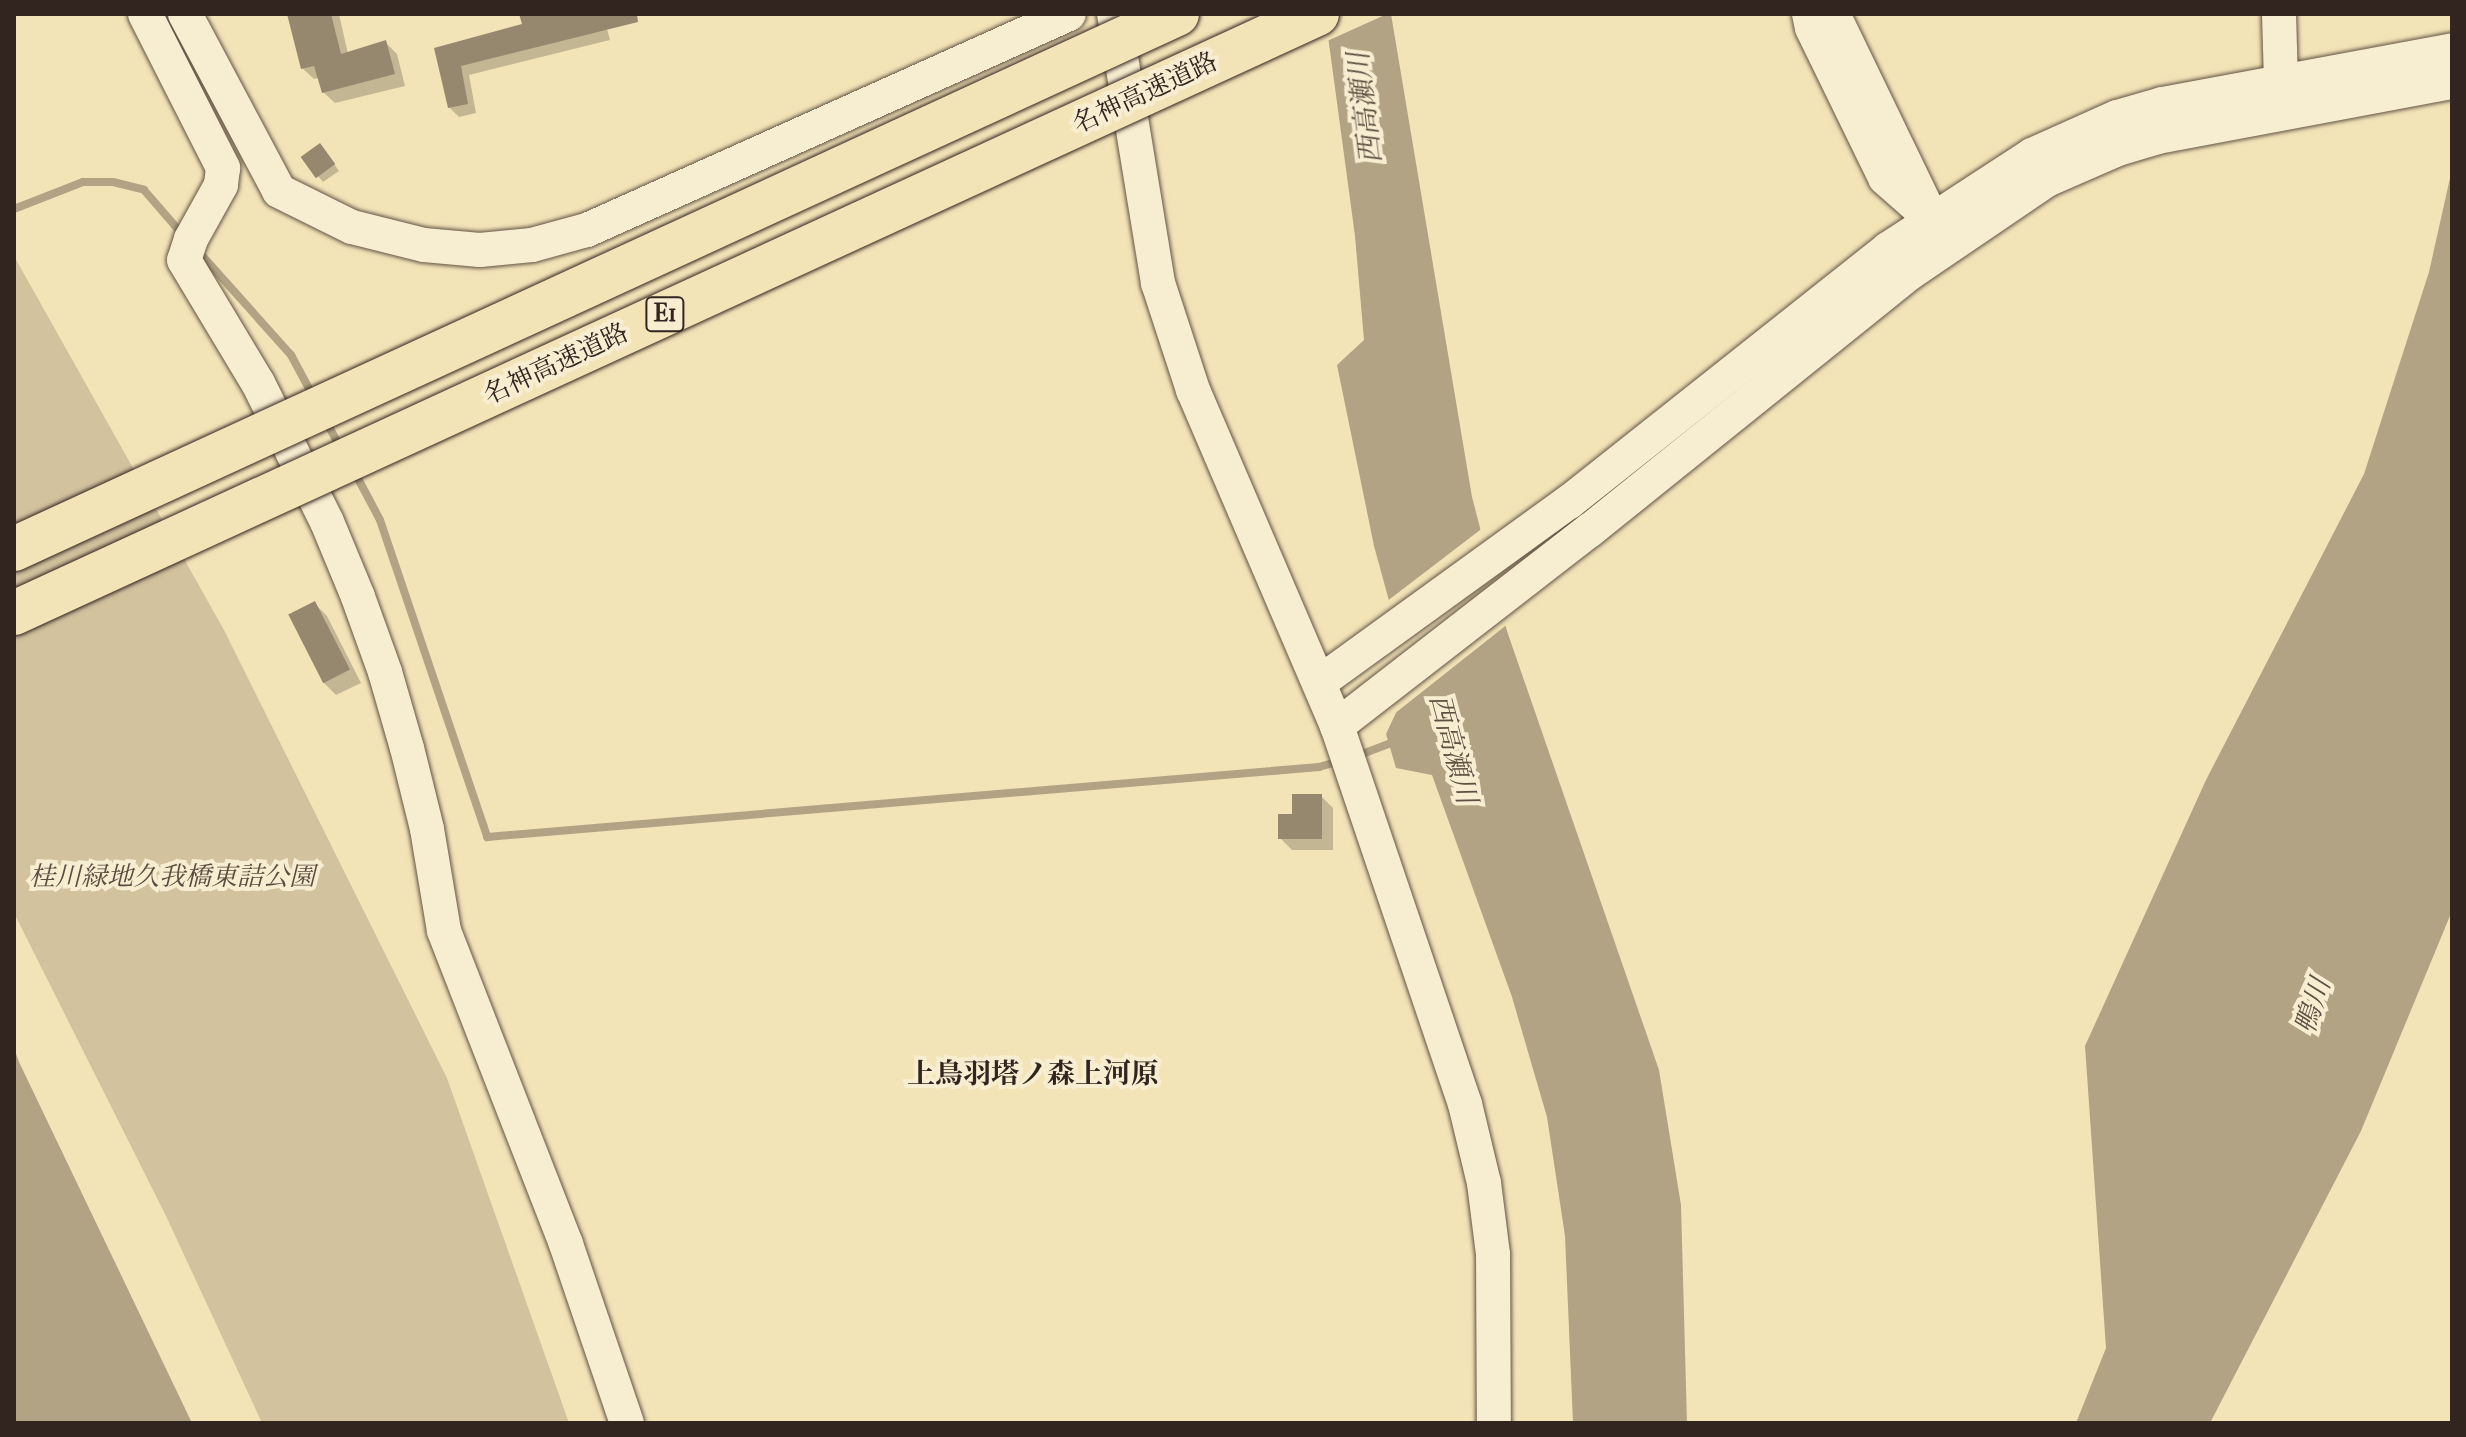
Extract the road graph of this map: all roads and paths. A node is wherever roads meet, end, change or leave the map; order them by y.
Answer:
1 (145, 14) edge
2 (185, 14) edge
3 (1069, 14) edge
4 (1114, 14) edge
5 (1177, 14) edge
6 (1317, 14) edge
7 (1809, 14) edge
8 (1833, 14) edge
9 (2279, 14) edge
10 (2452, 50) edge
11 (2281, 81) junction
12 (2452, 82) edge
13 (2328, 87) junction
14 (1939, 233) junction
15 (1569, 502) junction
16 (1590, 530) junction
17 (14, 549) edge
18 (14, 613) edge
19 (1320, 682) junction
20 (1337, 726) junction
21 (627, 1423) edge
22 (1494, 1423) edge

1 - 21 street
2 - 3 street
4 - 19 street
5 - 17 highway, E1, bridge
6 - 18 highway, 名神高速道路 / E1, bridge
7 - 14 street
8 - 14 street
9 - 11 street
10 - 13 street
11 - 13 street
11 - 14 street
12 - 13 street
13 - 14 street
14 - 15 street
14 - 16 street
15 - 16 street
15 - 19 street
16 - 20 street
19 - 20 street
20 - 22 street

